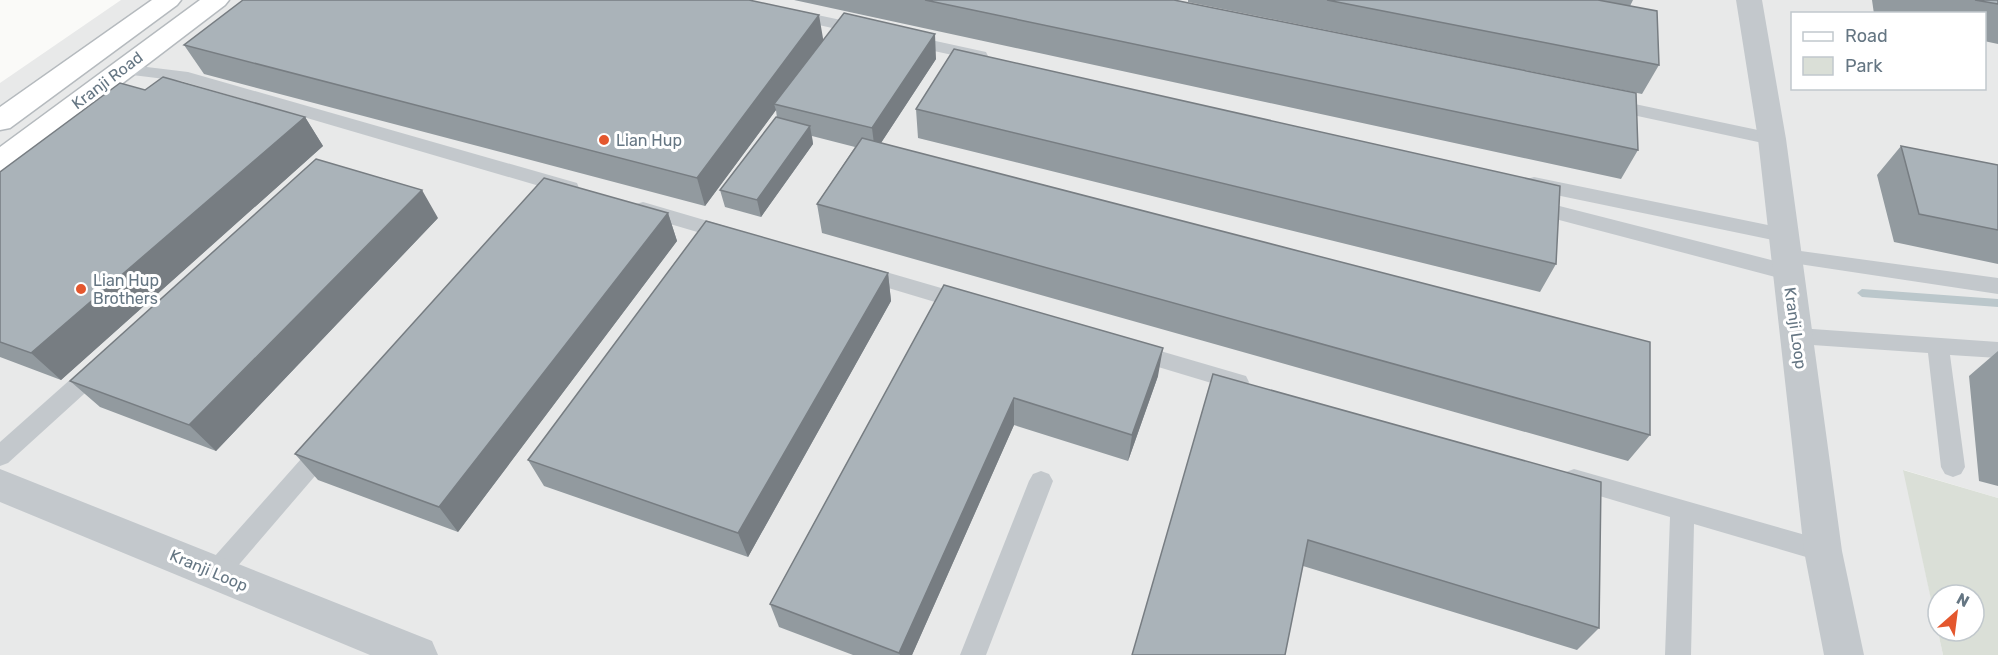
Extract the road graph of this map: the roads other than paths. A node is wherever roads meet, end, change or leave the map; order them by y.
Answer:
1 (168, 0) edge
2 (216, 0) edge
3 (1749, 0) edge
4 (780, 12) edge
5 (152, 46) junction
6 (998, 60) edge
7 (122, 69) junction
8 (182, 76) junction
9 (1598, 103) edge
10 (0, 121) edge
11 (1772, 139) junction
12 (0, 162) edge
13 (1514, 179) edge
14 (584, 192) edge
15 (1511, 200) edge
16 (629, 205) edge
17 (743, 238) edge
18 (1786, 254) junction
19 (844, 268) edge
20 (1998, 286) edge
21 (987, 309) edge
22 (1798, 336) junction
23 (1109, 345) edge
24 (1938, 345) junction
25 (1998, 350) edge
26 (113, 355) edge
27 (1255, 387) edge
28 (339, 432) edge
29 (0, 456) edge
30 (1953, 467) dead end
31 (1556, 474) edge
32 (1041, 482) dead end
33 (0, 485) edge
34 (1682, 510) junction
35 (1823, 551) junction
36 (215, 574) junction
37 (418, 655) edge
38 (973, 655) edge
39 (1678, 655) edge
40 (1844, 655) edge

1 - 10 main road, Kranji Road
2 - 5 main road, Kranji Road
3 - 11 street, Kranji Loop
4 - 6 lane
5 - 7 main road, Kranji Road
5 - 8 lane
7 - 8 lane
7 - 12 main road, Kranji Road
8 - 14 lane
9 - 11 lane
11 - 18 street, Kranji Loop
13 - 18 lane
15 - 18 lane
16 - 17 lane
18 - 20 lane
18 - 22 street, Kranji Loop
19 - 21 lane
22 - 24 lane
22 - 35 street, Kranji Loop
23 - 27 lane
24 - 25 lane
24 - 30 lane
26 - 29 lane
28 - 36 lane
31 - 34 lane
32 - 38 lane
33 - 36 street, Kranji Loop
34 - 35 lane
34 - 39 lane
35 - 40 street, Kranji Loop
36 - 37 street, Kranji Loop

